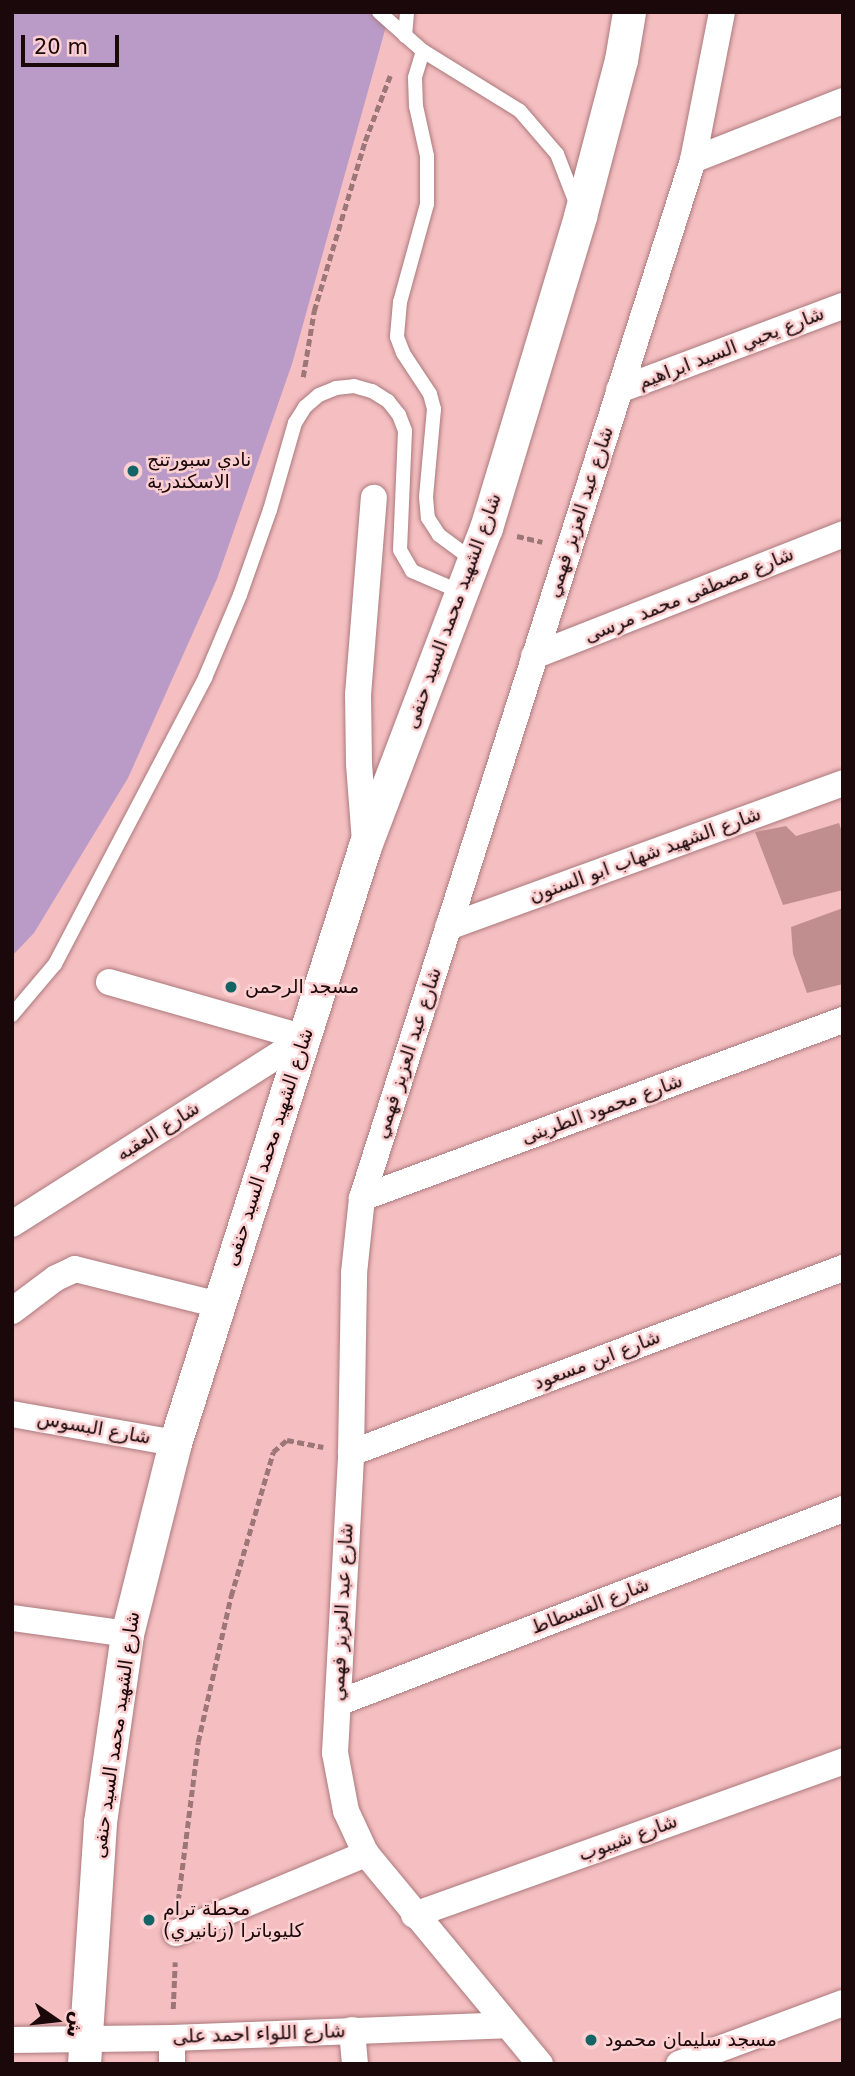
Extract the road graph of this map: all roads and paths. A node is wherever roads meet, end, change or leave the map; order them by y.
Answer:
1 (379, 12) edge
2 (407, 12) edge
3 (629, 12) edge
4 (722, 12) edge
5 (405, 36) junction
6 (423, 51) junction
7 (843, 100) edge
8 (693, 160) junction
9 (580, 216) junction
10 (843, 306) edge
11 (619, 390) junction
12 (295, 423) junction
13 (374, 498) dead end
14 (486, 528) junction
15 (843, 534) edge
16 (567, 548) junction
17 (474, 562) junction
18 (463, 593) junction
19 (534, 656) junction
20 (843, 783) edge
21 (365, 846) junction
22 (448, 927) junction
23 (109, 982) dead end
24 (12, 1015) edge
25 (843, 1020) edge
26 (304, 1038) junction
27 (362, 1198) junction
28 (12, 1224) edge
29 (843, 1268) edge
30 (219, 1305) junction
31 (12, 1311) edge
32 (12, 1414) edge
33 (175, 1443) junction
34 (351, 1453) junction
35 (843, 1509) edge
36 (12, 1618) edge
37 (127, 1634) junction
38 (338, 1703) junction
39 (843, 1761) edge
40 (366, 1854) junction
41 (414, 1915) junction
42 (176, 1934) junction
43 (843, 2003) edge
44 (507, 2025) junction
45 (352, 2031) junction
46 (12, 2040) edge
47 (84, 2051) edge
48 (172, 2051) edge
49 (355, 2064) edge
50 (540, 2064) edge
51 (679, 2064) edge

1 - 5 lane
2 - 5 lane
3 - 9 street, شارع الشهيد محمد السيد حنفى
4 - 8 street, شارع عبد العزيز فهمي
5 - 6 lane
5 - 12 path
6 - 9 lane
6 - 17 lane
7 - 8 street
8 - 11 street, شارع عبد العزيز فهمي
9 - 14 street, شارع الشهيد محمد السيد حنفى
10 - 11 street, شارع يحيي السيد ابراهيم
11 - 16 street, شارع عبد العزيز فهمي
12 - 18 lane
12 - 24 lane
13 - 21 street
14 - 16 path
14 - 17 street, شارع الشهيد محمد السيد حنفى
15 - 19 street, شارع مصطفى محمد مرسى
16 - 19 street, شارع عبد العزيز فهمي
17 - 18 street, شارع الشهيد محمد السيد حنفى
18 - 21 street, شارع الشهيد محمد السيد حنفى
19 - 22 street, شارع عبد العزيز فهمي
20 - 22 street, شارع الشهيد شهاب ابو السنون
21 - 26 street, شارع الشهيد محمد السيد حنفى
22 - 27 street, شارع عبد العزيز فهمي
23 - 26 street
25 - 27 street, شارع محمود الطرينى
26 - 28 street, شارع العقبه
26 - 30 street, شارع الشهيد محمد السيد حنفى
27 - 34 street, شارع عبد العزيز فهمي
29 - 34 street, شارع ابن مسعود
30 - 31 street
30 - 33 street, شارع الشهيد محمد السيد حنفى
32 - 33 street, شارع البسوس
33 - 37 street, شارع الشهيد محمد السيد حنفى
34 - 38 street, شارع عبد العزيز فهمي
34 - 42 path
35 - 38 street, شارع الفسطاط
36 - 37 street
37 - 47 street, شارع الشهيد محمد السيد حنفى
38 - 40 street, شارع عبد العزيز فهمي
39 - 41 street, شارع شيبوب
40 - 41 street, شارع عبد العزيز فهمي
40 - 42 street
41 - 44 street, شارع عبد العزيز فهمي
42 - 48 path
43 - 51 street
44 - 45 street, شارع اللواء احمد على
44 - 50 street, شارع عبد العزيز فهمي
45 - 48 street, شارع اللواء احمد على
45 - 49 street
46 - 47 street, شارع اللواء احمد على
47 - 48 street, شارع اللواء احمد على

